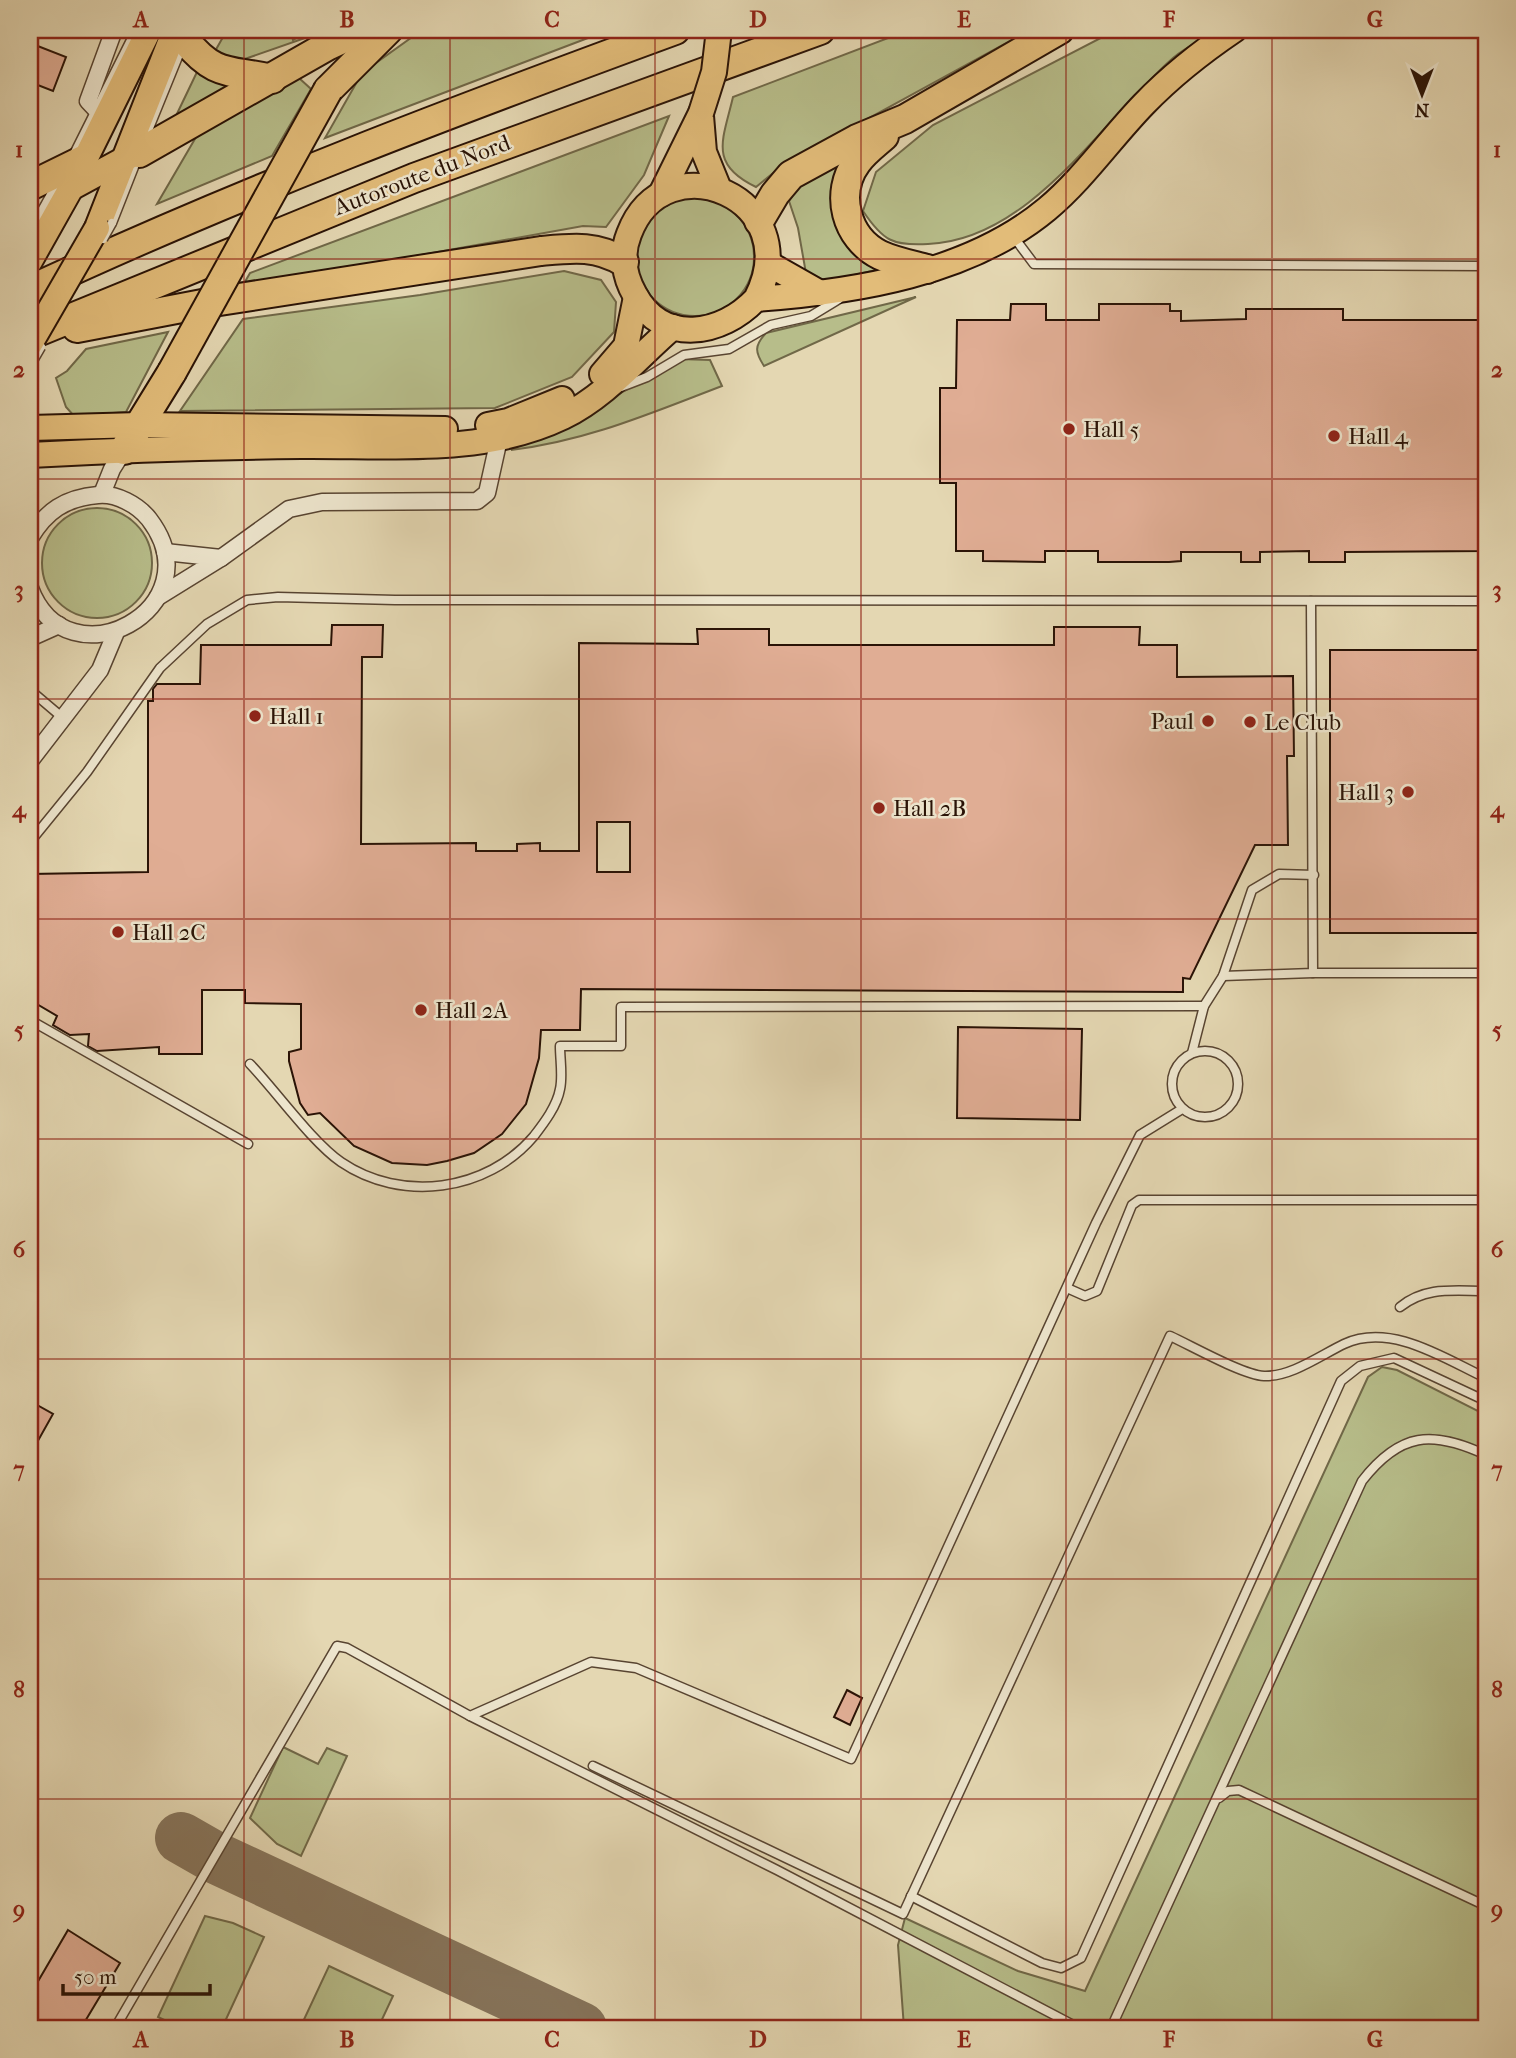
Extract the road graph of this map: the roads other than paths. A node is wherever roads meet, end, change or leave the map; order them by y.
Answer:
1 (114, 30) edge
2 (135, 30) edge
3 (149, 30) edge
4 (361, 30) edge
5 (388, 30) edge
6 (675, 30) edge
7 (719, 30) edge
8 (820, 30) edge
9 (1059, 30) edge
10 (1234, 30) edge
11 (183, 32) edge
12 (272, 79) junction
13 (701, 113) junction
14 (100, 114) junction
15 (905, 119) junction
16 (133, 155) junction
17 (73, 172) junction
18 (30, 187) edge
19 (719, 189) junction
20 (661, 194) junction
21 (759, 221) junction
22 (105, 226) junction
23 (30, 232) edge
24 (1011, 234) junction
25 (31, 259) edge
26 (624, 262) junction
27 (769, 264) junction
28 (1486, 266) edge
29 (927, 269) junction
30 (81, 278) dead end
31 (863, 285) junction
32 (30, 290) edge
33 (820, 293) junction
34 (636, 298) junction
35 (757, 299) junction
36 (63, 311) dead end
37 (673, 327) junction
38 (30, 336) edge
39 (30, 345) edge
40 (30, 366) edge
41 (598, 396) junction
42 (33, 424) edge
43 (140, 425) junction
44 (499, 439) junction
45 (124, 450) junction
46 (30, 455) edge
47 (102, 494) junction
48 (30, 538) edge
49 (165, 552) junction
50 (221, 558) junction
51 (30, 588) edge
52 (158, 597) junction
53 (1311, 601) junction
54 (1486, 601) edge
55 (59, 625) junction
56 (116, 632) junction
57 (30, 638) edge
58 (30, 690) edge
59 (63, 718) junction
60 (30, 761) edge
61 (30, 842) edge
62 (1314, 875) junction
63 (1313, 973) junction
64 (1486, 973) edge
65 (1223, 976) junction
66 (1204, 1006) junction
67 (30, 1020) edge
68 (1192, 1053) junction
69 (250, 1064) dead end
70 (1182, 1109) junction
71 (248, 1144) dead end
72 (1486, 1200) edge
73 (1067, 1288) junction
74 (1486, 1291) edge
75 (1400, 1307) dead end
76 (1486, 1378) edge
77 (1486, 1401) edge
78 (1486, 1455) edge
79 (471, 1716) junction
80 (593, 1766) dead end
81 (1216, 1799) junction
82 (911, 1896) junction
83 (1486, 1906) edge
84 (115, 2028) edge
85 (1079, 2028) edge
86 (1111, 2028) edge

1 - 14 street
2 - 14 lane
3 - 14 main road
4 - 12 highway
5 - 43 highway, bridge
6 - 32 highway, Autoroute du Nord
7 - 13 main road, bridge
8 - 38 highway, Autoroute du Nord
9 - 15 highway
10 - 24 main road
11 - 12 highway
11 - 16 main road
12 - 16 highway
13 - 19 main road
13 - 20 main road
14 - 17 main road
15 - 21 highway
15 - 29 highway
16 - 17 main road
16 - 22 main road
17 - 18 highway
17 - 23 lane
17 - 25 main road
19 - 20 main road
19 - 21 main road
20 - 26 main road
21 - 27 main road
22 - 30 lane, bridge
22 - 39 main road, bridge
24 - 28 lane
24 - 29 main road
26 - 34 main road
26 - 38 highway
27 - 33 main road
27 - 35 main road
29 - 31 main road
31 - 33 main road
31 - 41 lane
33 - 35 main road
34 - 37 main road
34 - 43 main road
35 - 37 main road
36 - 40 lane, bridge
37 - 41 main road
41 - 44 main road
42 - 43 main road
43 - 45 highway
44 - 45 main road
44 - 50 street
45 - 46 main road
45 - 47 street
47 - 48 street
47 - 49 street
49 - 50 street
49 - 52 street
50 - 52 street
51 - 55 street
52 - 56 street
53 - 54 lane
53 - 61 lane
53 - 62 lane
55 - 56 street
55 - 57 street
56 - 59 street
58 - 59 lane
59 - 60 street
62 - 63 lane
62 - 65 lane
63 - 64 lane
63 - 65 lane
65 - 66 lane
66 - 68 lane
66 - 69 lane
67 - 71 lane
68 - 70 lane
68 - 70 lane
70 - 73 lane
72 - 73 lane
73 - 79 lane
74 - 75 lane
76 - 82 lane
77 - 82 lane
78 - 81 lane
79 - 84 lane
79 - 85 lane
80 - 82 lane
81 - 83 lane
81 - 86 lane

